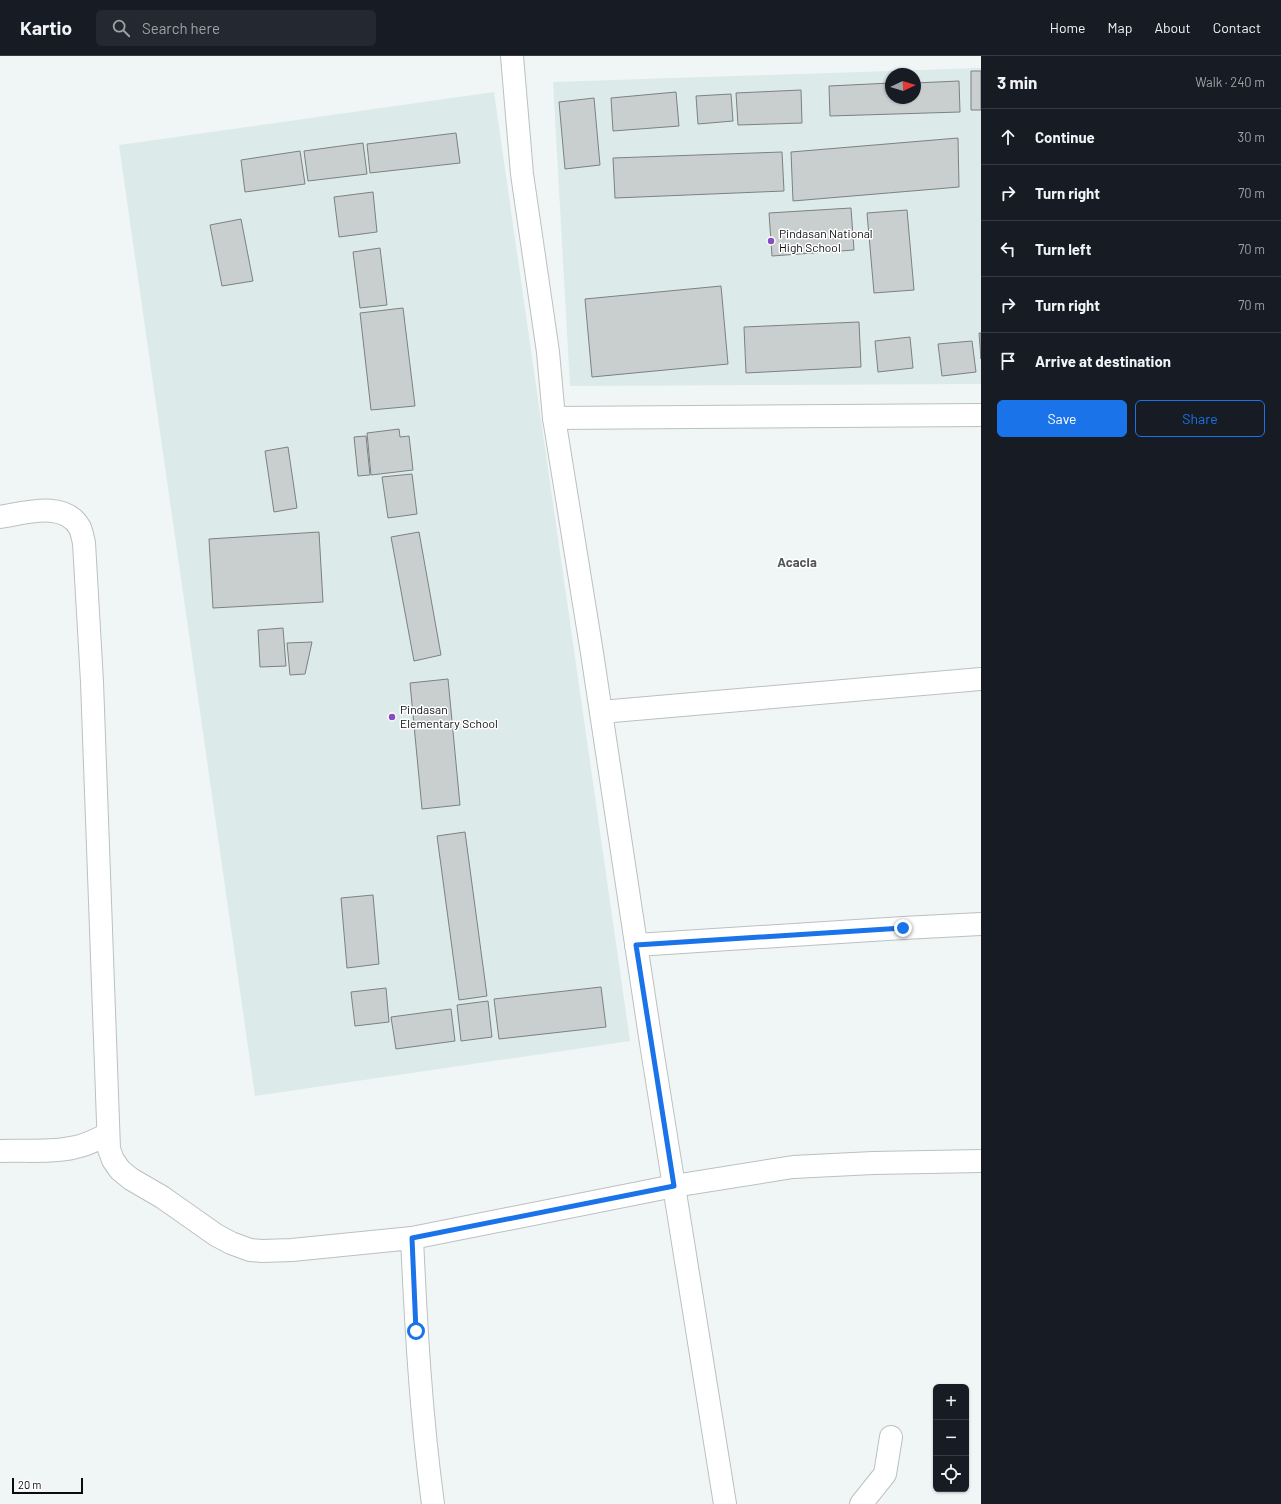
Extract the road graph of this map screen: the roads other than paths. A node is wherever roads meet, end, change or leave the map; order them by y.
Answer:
1 (512, 56) edge
2 (981, 415) edge
3 (554, 418) junction
4 (0, 517) edge
5 (981, 679) edge
6 (600, 712) junction
7 (981, 924) edge
8 (636, 945) junction
9 (108, 1134) junction
10 (0, 1151) edge
11 (981, 1161) edge
12 (674, 1186) junction
13 (412, 1238) junction
14 (891, 1437) dead end
15 (433, 1504) edge
16 (725, 1504) edge
17 (861, 1504) edge

1 - 3 street
2 - 3 street
3 - 6 street
4 - 9 street
5 - 6 street
6 - 8 street
7 - 8 street
8 - 12 street
9 - 10 street
9 - 13 street
11 - 12 street
12 - 13 street
12 - 16 street
13 - 15 street
14 - 17 street

